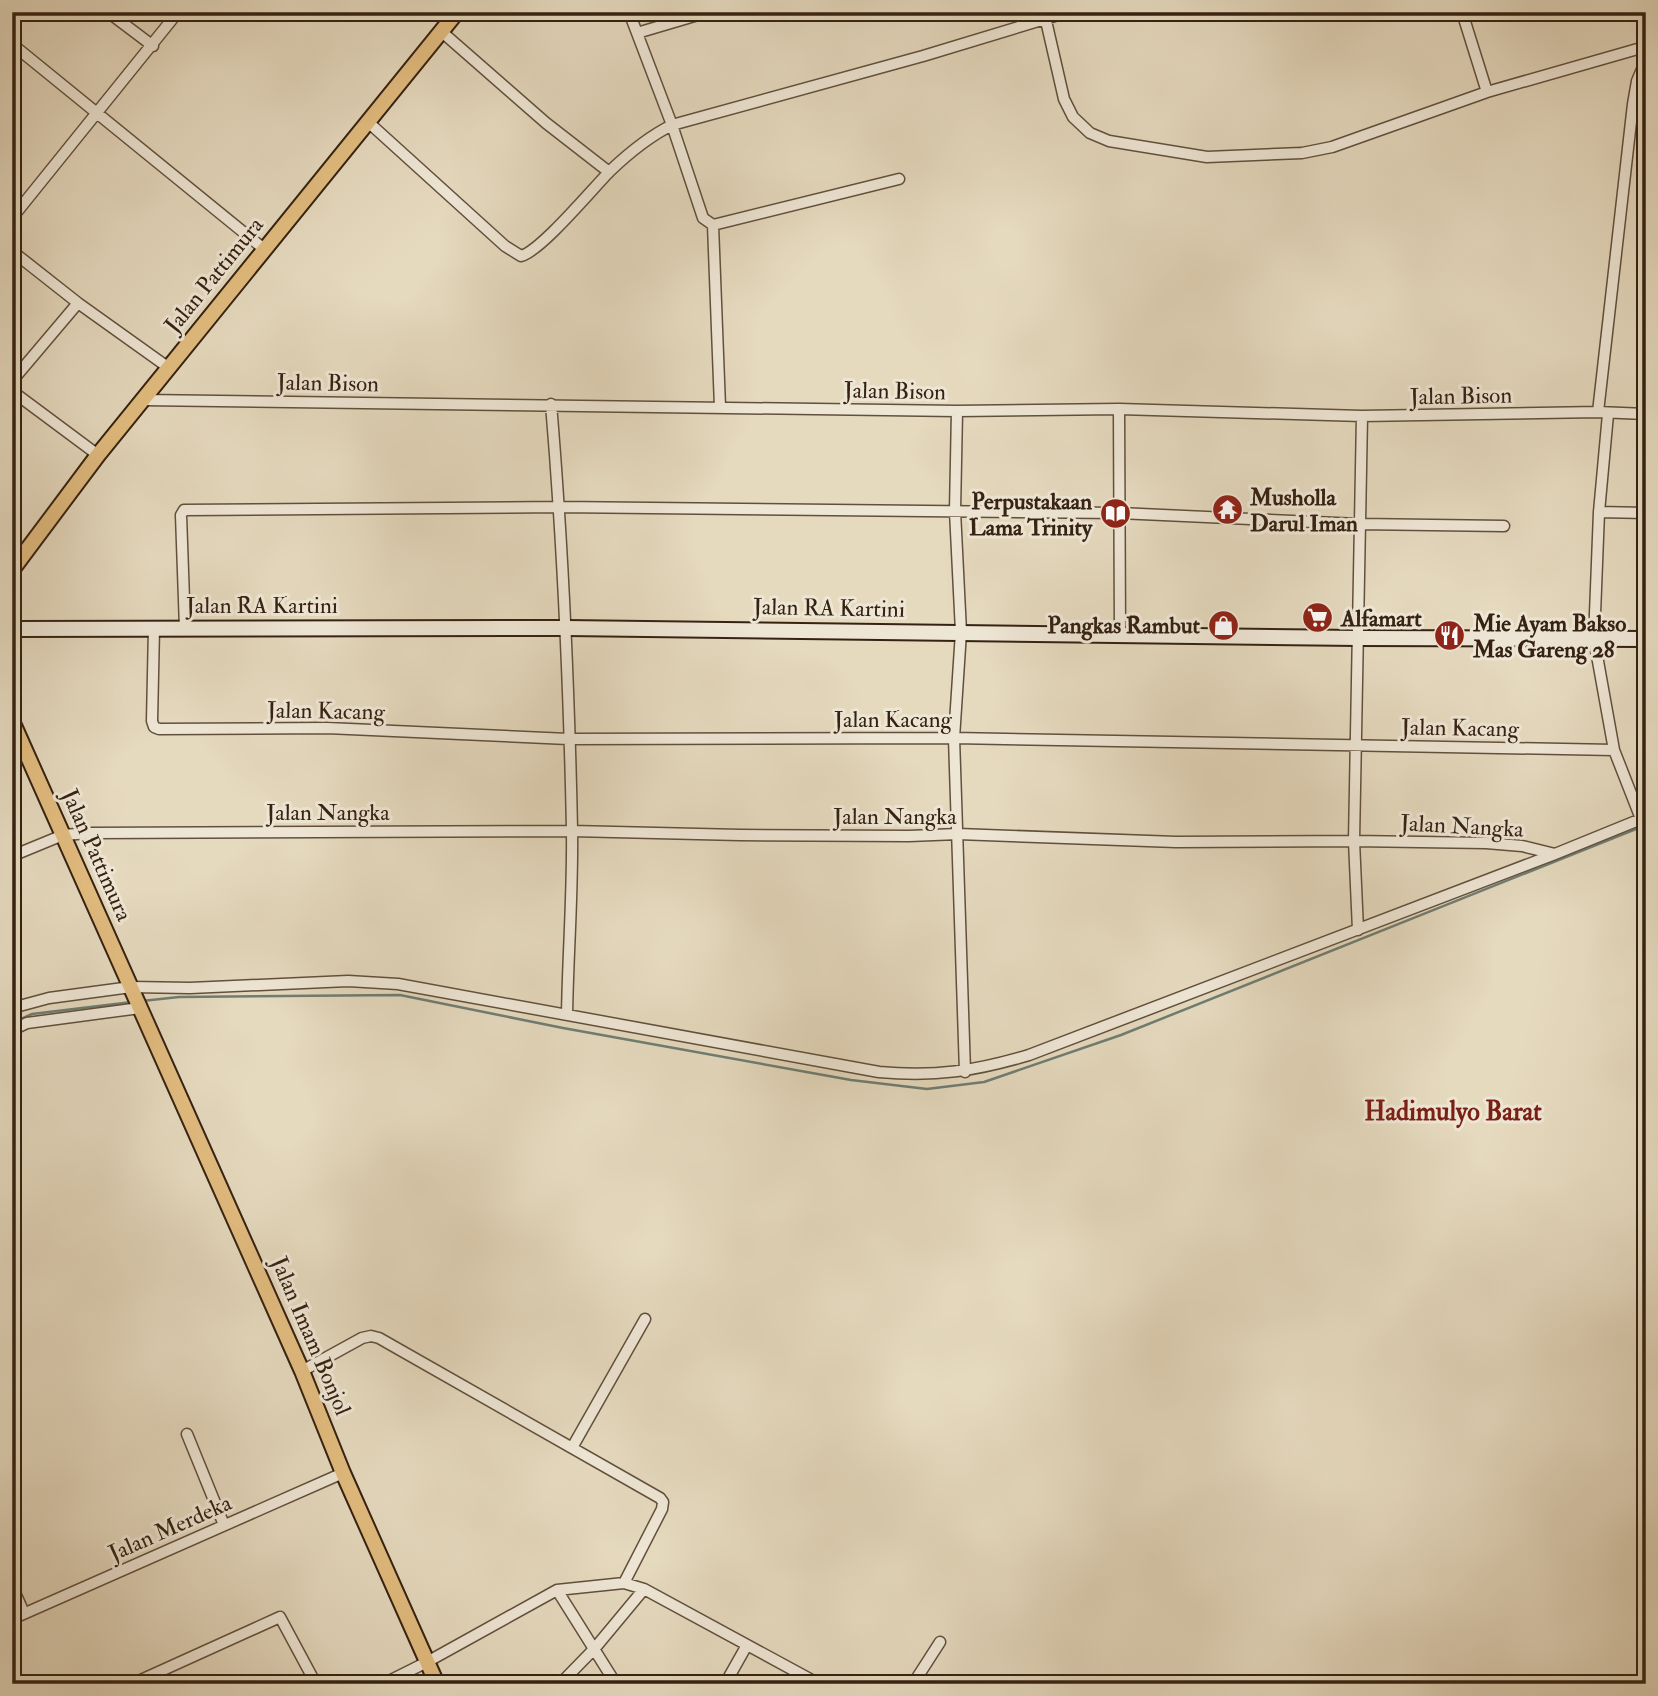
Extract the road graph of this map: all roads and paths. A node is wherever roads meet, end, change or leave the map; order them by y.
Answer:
1 (108, 12) edge
2 (178, 12) edge
3 (457, 12) edge
4 (629, 12) edge
5 (708, 12) edge
6 (1068, 12) edge
7 (1462, 12) edge
8 (1045, 16) edge
9 (442, 32) junction
10 (637, 33) junction
11 (12, 44) edge
12 (153, 46) junction
13 (1646, 51) edge
14 (1646, 60) edge
15 (1487, 92) junction
16 (97, 111) junction
17 (367, 121) junction
18 (672, 125) junction
19 (609, 172) junction
20 (899, 179) dead end
21 (12, 218) edge
22 (713, 225) junction
23 (264, 248) junction
24 (12, 251) edge
25 (78, 303) junction
26 (169, 368) junction
27 (12, 381) edge
28 (12, 391) edge
29 (143, 400) junction
30 (551, 404) junction
31 (720, 407) junction
32 (1119, 409) junction
33 (957, 411) junction
34 (1603, 413) junction
35 (1646, 414) edge
36 (1362, 416) junction
37 (98, 455) junction
38 (560, 507) junction
39 (955, 512) junction
40 (1599, 512) junction
41 (1119, 513) junction
42 (1646, 513) edge
43 (1359, 524) junction
44 (1504, 526) dead end
45 (15, 560) edge
46 (155, 628) junction
47 (185, 628) junction
48 (567, 628) junction
49 (12, 629) edge
50 (961, 632) junction
51 (1120, 634) junction
52 (1357, 638) junction
53 (1594, 639) junction
54 (1646, 639) edge
55 (12, 720) edge
56 (954, 738) junction
57 (568, 740) junction
58 (1355, 745) junction
59 (1614, 750) junction
60 (1643, 818) edge
61 (572, 831) junction
62 (958, 834) junction
63 (63, 835) junction
64 (1354, 841) junction
65 (1555, 854) junction
66 (12, 856) edge
67 (1358, 930) junction
68 (131, 988) junction
69 (12, 1008) edge
70 (140, 1008) junction
71 (567, 1015) junction
72 (12, 1030) edge
73 (965, 1072) junction
74 (646, 1319) dead end
75 (303, 1371) junction
76 (187, 1434) dead end
77 (573, 1446) junction
78 (343, 1473) junction
79 (224, 1525) junction
80 (624, 1583) junction
81 (12, 1586) edge
82 (643, 1589) junction
83 (557, 1590) junction
84 (24, 1614) junction
85 (12, 1619) edge
86 (940, 1642) dead end
87 (747, 1645) junction
88 (595, 1648) junction
89 (427, 1662) junction
90 (134, 1683) edge
91 (316, 1684) edge
92 (383, 1684) edge
93 (437, 1684) edge
94 (560, 1684) edge
95 (616, 1684) edge
96 (725, 1684) edge
97 (819, 1684) edge
98 (913, 1684) edge

1 - 12 street
2 - 12 street
3 - 9 main road, Jalan Pattimura
4 - 10 street
5 - 10 street
6 - 8 street
7 - 15 street
8 - 15 street
8 - 18 street
9 - 17 main road, Jalan Pattimura
9 - 19 street
10 - 18 street
11 - 16 street
12 - 16 street
13 - 15 street
14 - 34 street
16 - 21 street
16 - 23 street
17 - 19 street
17 - 23 main road, Jalan Pattimura
18 - 19 street
18 - 22 street
20 - 22 street
22 - 31 street
23 - 26 main road, Jalan Pattimura
24 - 25 street
25 - 26 street
25 - 27 street
26 - 29 main road, Jalan Pattimura
28 - 37 street
29 - 30 street, Jalan Bison
29 - 37 main road, Jalan Pattimura
30 - 31 street, Jalan Bison
30 - 38 street
31 - 33 street, Jalan Bison
32 - 33 street, Jalan Bison
32 - 36 street, Jalan Bison
32 - 41 street
33 - 39 street
34 - 35 street, Jalan Bison
34 - 36 street, Jalan Bison
34 - 40 street
36 - 43 street
37 - 45 main road, Jalan Pattimura
38 - 39 street
38 - 47 street
38 - 48 street
39 - 41 street
39 - 50 street
40 - 42 street
40 - 53 street
41 - 43 street
41 - 51 street
43 - 44 street
43 - 52 street
46 - 47 main road, Jalan RA Kartini
46 - 49 main road, Jalan RA Kartini
46 - 57 street, Jalan Kacang
47 - 48 main road, Jalan RA Kartini
48 - 50 main road, Jalan RA Kartini
48 - 57 street
50 - 51 main road, Jalan RA Kartini
50 - 56 street
51 - 52 main road, Jalan RA Kartini
52 - 53 main road, Jalan RA Kartini
52 - 58 street
53 - 54 main road, Jalan RA Kartini
53 - 59 street
55 - 63 main road, Jalan Pattimura
56 - 57 street, Jalan Kacang
56 - 58 street, Jalan Kacang
56 - 62 street
57 - 61 street
58 - 59 street, Jalan Kacang
58 - 64 street
59 - 60 street
60 - 65 street
61 - 62 street, Jalan Nangka
61 - 63 street, Jalan Nangka
61 - 71 street
62 - 64 street, Jalan Nangka
62 - 73 street
63 - 66 street, Jalan Nangka
63 - 68 main road, Jalan Pattimura
64 - 65 street, Jalan Nangka
64 - 67 street
65 - 67 street, Jalan Nangka
67 - 73 street, Jalan Nangka
68 - 69 street, Jalan Nangka
68 - 70 main road, Jalan Pattimura
68 - 71 street, Jalan Nangka
70 - 72 street
70 - 75 main road, Jalan Imam Bonjol
71 - 73 street, Jalan Nangka
74 - 77 street
75 - 77 street
75 - 78 main road, Jalan Imam Bonjol
76 - 79 street
77 - 80 street
78 - 79 street, Jalan Merdeka
78 - 89 main road, Jalan Imam Bonjol
79 - 84 street, Jalan Merdeka
80 - 82 street
80 - 83 street
81 - 84 street
82 - 87 street
82 - 88 street
83 - 88 street
83 - 89 street
84 - 85 street, Jalan Merdeka
86 - 98 street
87 - 96 street
87 - 97 street
88 - 94 street
88 - 95 street
89 - 92 street
89 - 93 main road, Jalan Imam Bonjol
90 - 91 street

